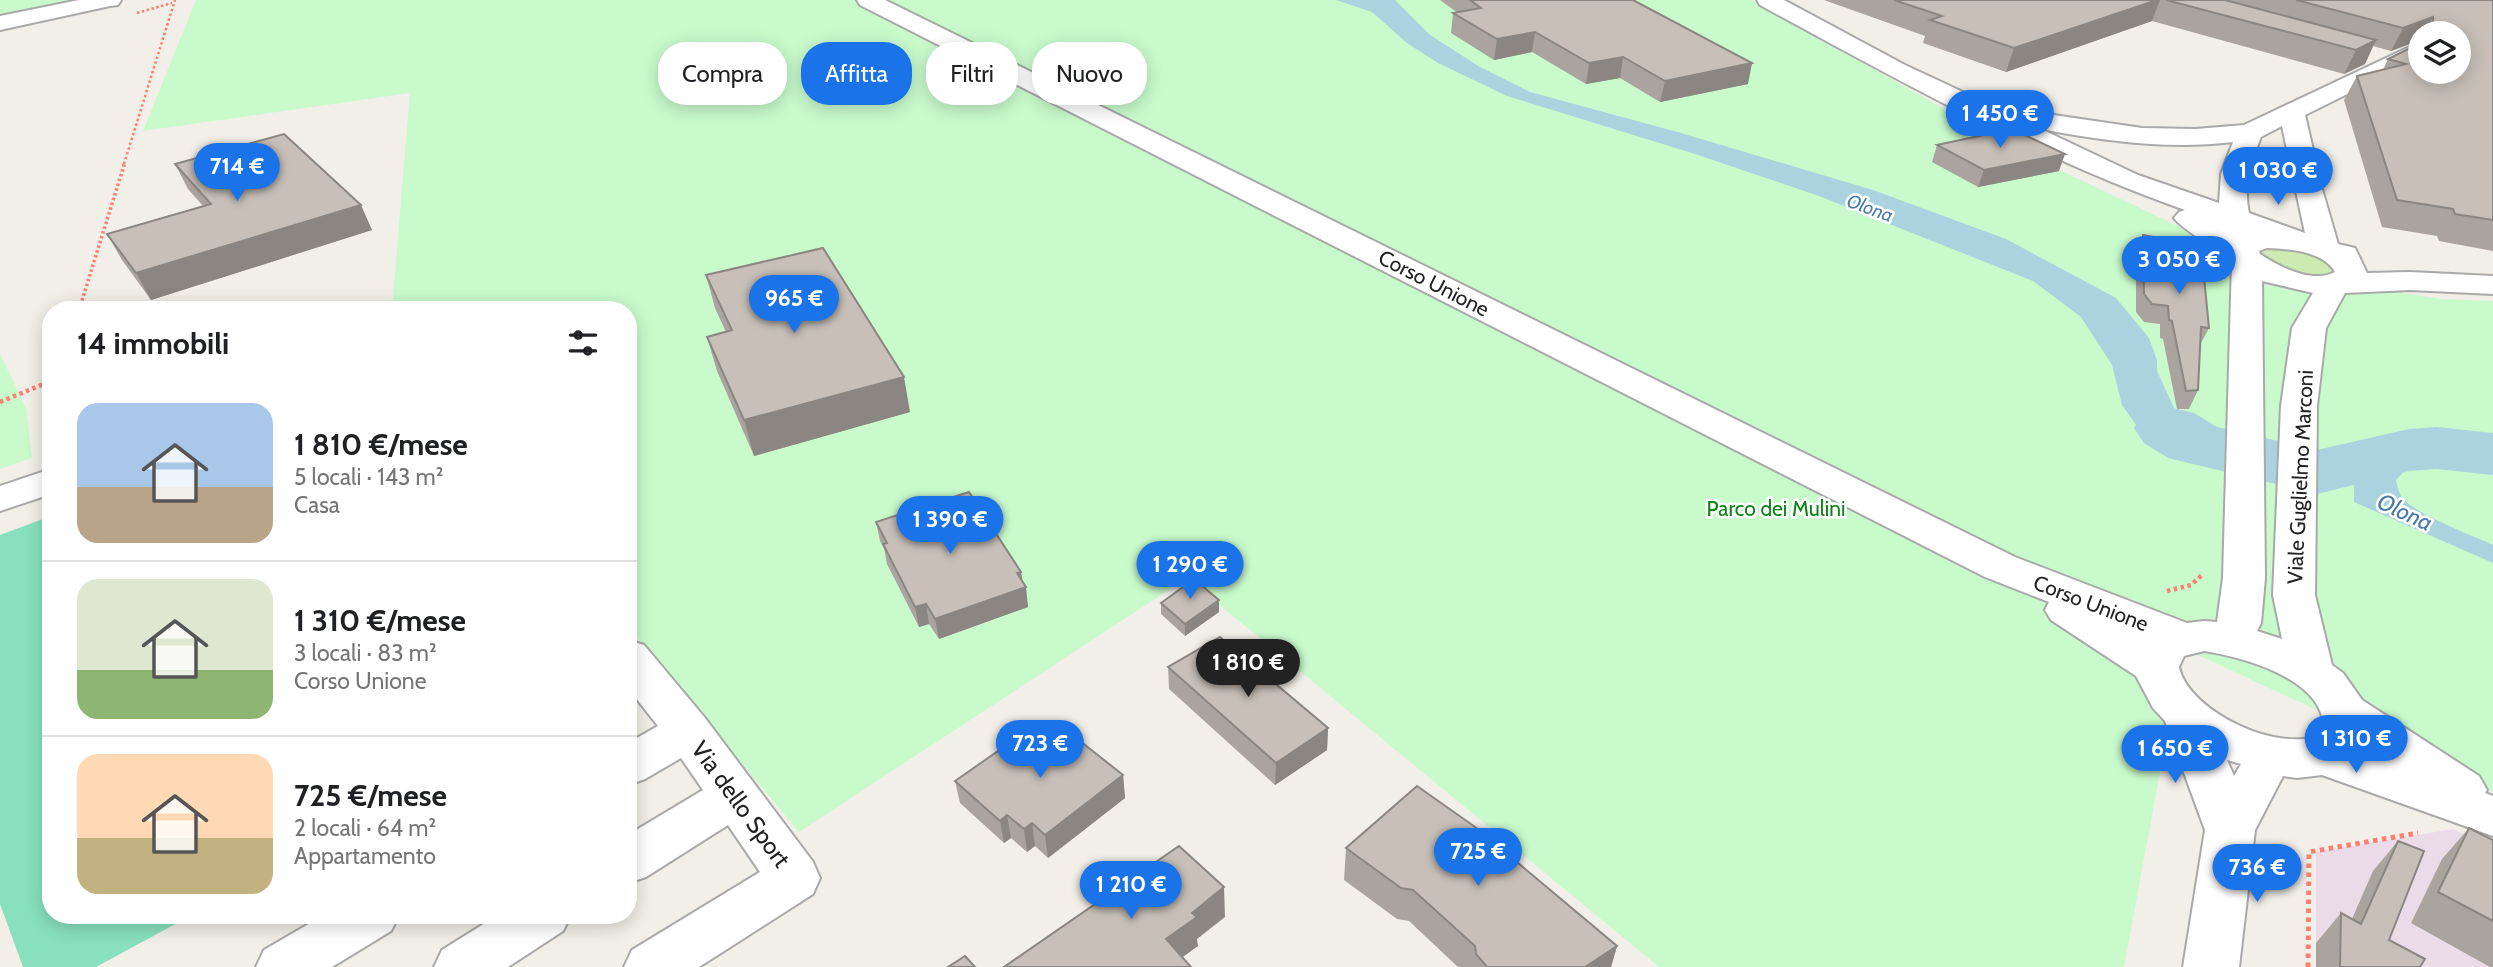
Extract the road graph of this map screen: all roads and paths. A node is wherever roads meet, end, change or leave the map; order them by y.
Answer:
1 (110, 0) edge
2 (174, 0) edge
3 (868, 0) edge
4 (1768, 0) edge
5 (0, 23) edge
6 (2367, 54) edge
7 (2408, 54) edge
8 (2393, 61) junction
9 (1977, 108) junction
10 (2292, 111) junction
11 (2250, 132) junction
12 (2128, 181) junction
13 (2242, 242) junction
14 (2315, 247) junction
15 (2493, 283) edge
16 (2334, 284) junction
17 (82, 301) edge
18 (42, 385) edge
19 (0, 402) edge
20 (42, 484) edge
21 (0, 499) edge
22 (2231, 638) junction
23 (2169, 653) junction
24 (637, 667) edge
25 (2312, 674) junction
26 (2345, 712) junction
27 (2186, 715) junction
28 (688, 731) junction
29 (2270, 755) junction
30 (2322, 756) junction
31 (637, 761) edge
32 (733, 796) junction
33 (2493, 814) edge
34 (2230, 830) junction
35 (2426, 832) dead end
36 (637, 856) edge
37 (357, 924) edge
38 (530, 924) edge
39 (284, 967) edge
40 (462, 967) edge
41 (652, 967) edge
42 (2211, 967) edge
43 (2308, 967) edge

1 - 5 street
2 - 17 path
3 - 23 street, Corso Unione
4 - 9 street
6 - 8 street
7 - 8 street
8 - 10 street
9 - 11 street
9 - 12 street
10 - 11 street
10 - 14 street
11 - 13 street
12 - 13 street
12 - 13 street
13 - 14 street
13 - 16 street
13 - 22 street
14 - 15 street
14 - 16 street, Viale Guglielmo Marconi
15 - 16 street
16 - 25 street, Viale Guglielmo Marconi
18 - 19 path
20 - 21 street
22 - 23 street
22 - 25 street
23 - 27 street
24 - 28 street, Via dello Sport
25 - 26 street
26 - 30 street
26 - 33 street
27 - 29 street
27 - 34 street
28 - 31 street
28 - 32 street, Via dello Sport
29 - 30 street
29 - 34 street
30 - 33 street
32 - 36 street
32 - 41 street, Via dello Sport
34 - 42 street
35 - 43 path
37 - 39 street
38 - 40 street

